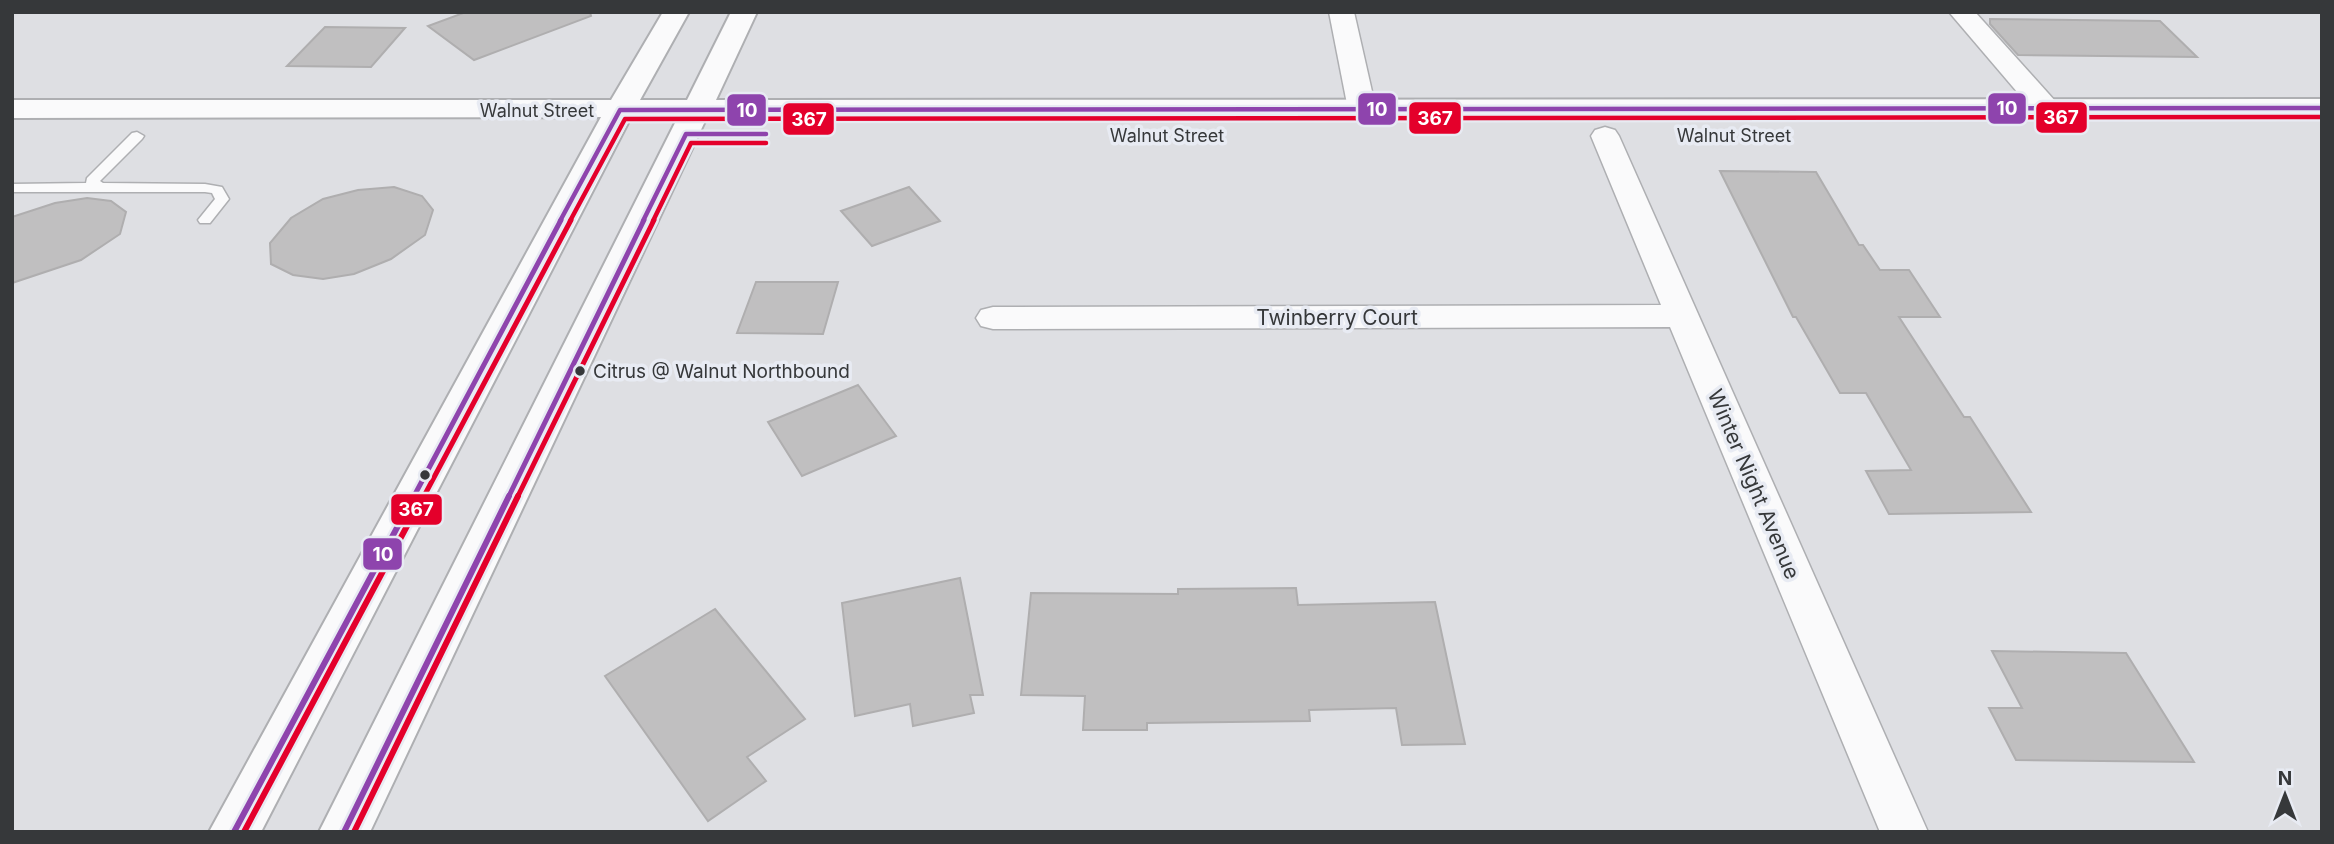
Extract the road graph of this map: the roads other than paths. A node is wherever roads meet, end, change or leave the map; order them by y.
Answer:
1 (676, 12) edge
2 (744, 12) edge
3 (1341, 12) edge
4 (1961, 12) edge
5 (2046, 108) junction
6 (2322, 108) edge
7 (12, 109) edge
8 (1362, 109) junction
9 (614, 122) junction
10 (692, 122) junction
11 (2322, 134) edge
12 (12, 136) edge
13 (137, 136) junction
14 (1605, 136) junction
15 (100, 187) junction
16 (12, 188) edge
17 (205, 220) dead end
18 (1682, 316) junction
19 (993, 318) dead end
20 (234, 832) edge
21 (344, 832) edge
22 (1903, 832) edge

1 - 9 street
2 - 10 street
3 - 8 street
4 - 5 street
5 - 6 street, Walnut Street
5 - 8 street, Walnut Street
7 - 9 street, Walnut Street
8 - 10 street, Walnut Street
9 - 10 street, Walnut Street
9 - 13 street, Walnut Street
9 - 20 street
10 - 14 street, Walnut Street
10 - 21 street
11 - 14 street, Walnut Street
12 - 13 street, Walnut Street
13 - 15 lane
14 - 18 street, Winter Night Avenue
15 - 16 lane
15 - 17 lane
18 - 19 street, Twinberry Court
18 - 22 street, Winter Night Avenue

